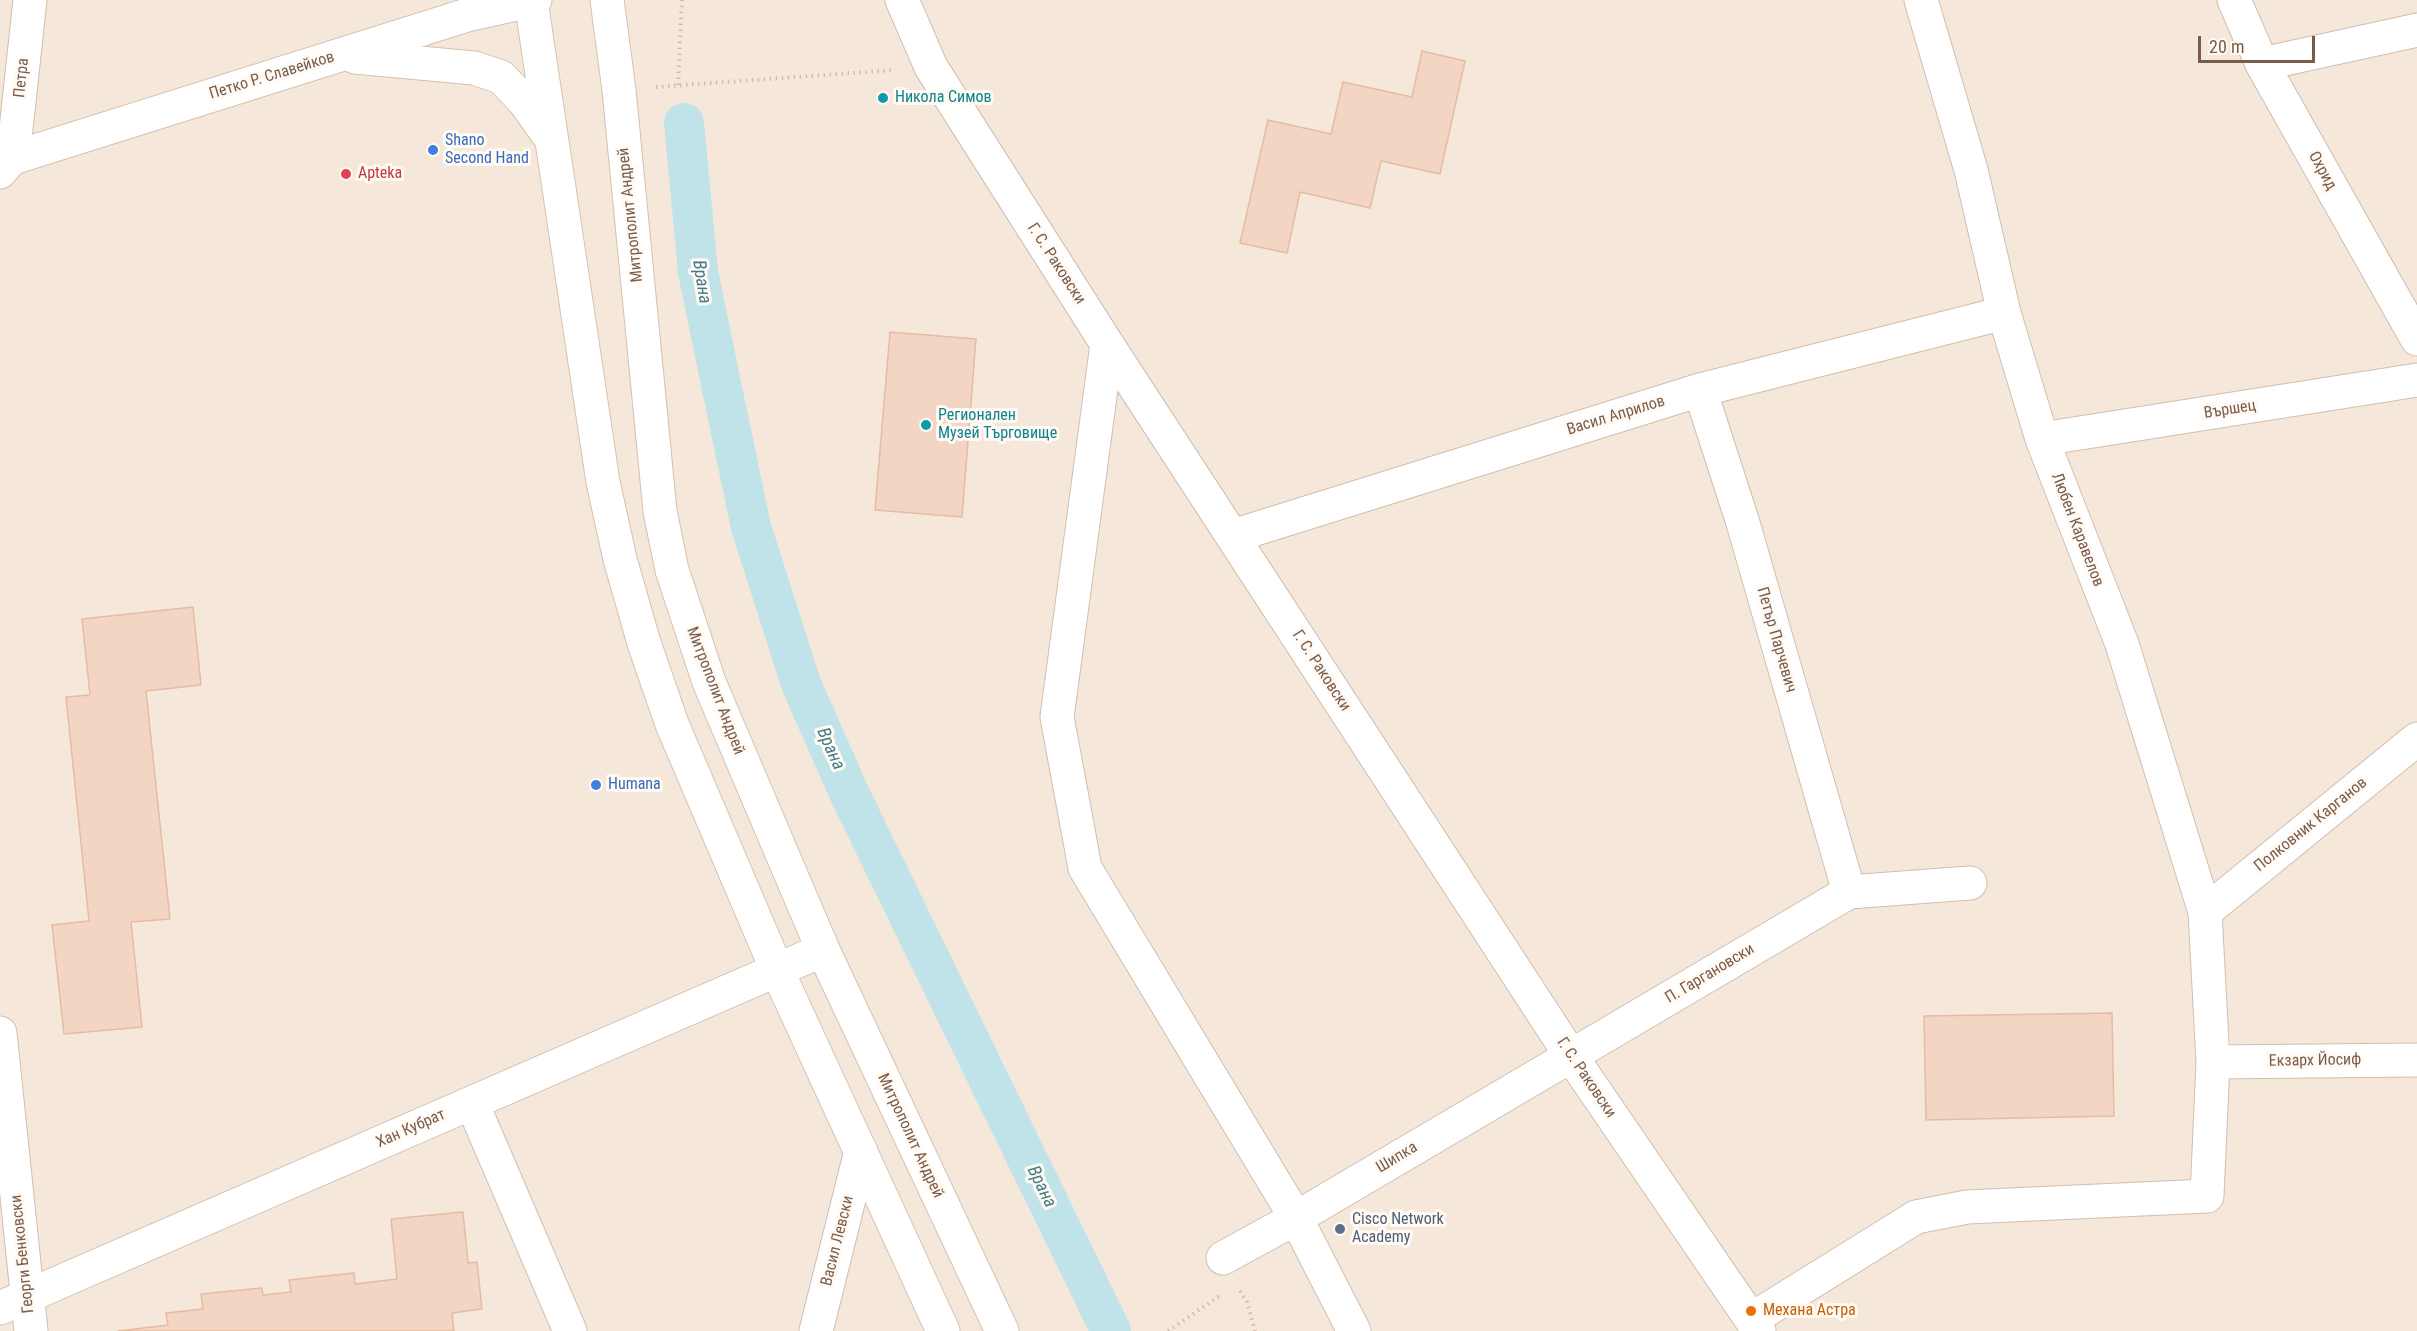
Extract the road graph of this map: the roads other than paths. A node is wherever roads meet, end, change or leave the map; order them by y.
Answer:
1 (30, 0) edge
2 (533, 0) edge
3 (607, 0) edge
4 (902, 0) edge
5 (1921, 0) edge
6 (2234, 0) edge
7 (2417, 30) edge
8 (338, 55) junction
9 (2262, 64) junction
10 (552, 140) junction
11 (4, 164) edge
12 (2004, 313) junction
13 (2417, 339) edge
14 (1107, 344) junction
15 (2417, 380) edge
16 (1700, 390) junction
17 (2042, 439) junction
18 (1233, 536) junction
19 (2417, 739) edge
20 (1970, 884) dead end
21 (1849, 892) junction
22 (2205, 912) junction
23 (823, 951) junction
24 (777, 970) junction
25 (0, 1034) edge
26 (1571, 1056) junction
27 (2417, 1060) edge
28 (2213, 1062) junction
29 (472, 1103) junction
30 (861, 1151) junction
31 (1296, 1218) junction
32 (1223, 1258) road end
33 (13, 1303) edge
34 (1755, 1325) edge
35 (31, 1331) edge
36 (570, 1331) edge
37 (816, 1331) edge
38 (943, 1331) edge
39 (1002, 1331) edge
40 (1354, 1331) edge

1 - 11 street, Петра
2 - 8 street, Петко Р. Славейков
2 - 10 street
3 - 23 street, Митрополит Андрей
4 - 14 street, Г. С. Раковски
5 - 12 street, Любен Каравелов
6 - 9 street, Охрид
7 - 9 street
8 - 10 street
8 - 11 street, Петко Р. Славейков
9 - 13 street, Охрид
10 - 24 street
12 - 16 street, Васил Априлов
12 - 17 street, Любен Каравелов
14 - 18 street, Г. С. Раковски
14 - 31 street
15 - 17 street, Вършец
16 - 18 street, Васил Априлов
16 - 21 street, Петър Парчевич
17 - 22 street, Любен Каравелов
18 - 26 street, Г. С. Раковски
19 - 22 street, Полковник Карганов
20 - 21 street
21 - 26 street, П. Гаргановски
22 - 28 street, Любен Каравелов
23 - 24 street, Хан Кубрат
23 - 39 street, Митрополит Андрей
24 - 29 street, Хан Кубрат
24 - 30 street
25 - 33 street, Георги Бенковски
26 - 31 street, Шипка
26 - 34 street, Г. С. Раковски
27 - 28 street, Екзарх Йосиф
28 - 34 street, Любен Каравелов
29 - 33 street, Хан Кубрат
29 - 36 street
30 - 37 street, Васил Левски
30 - 38 street
31 - 32 street, Шипка
31 - 40 street
33 - 35 street, Георги Бенковски

